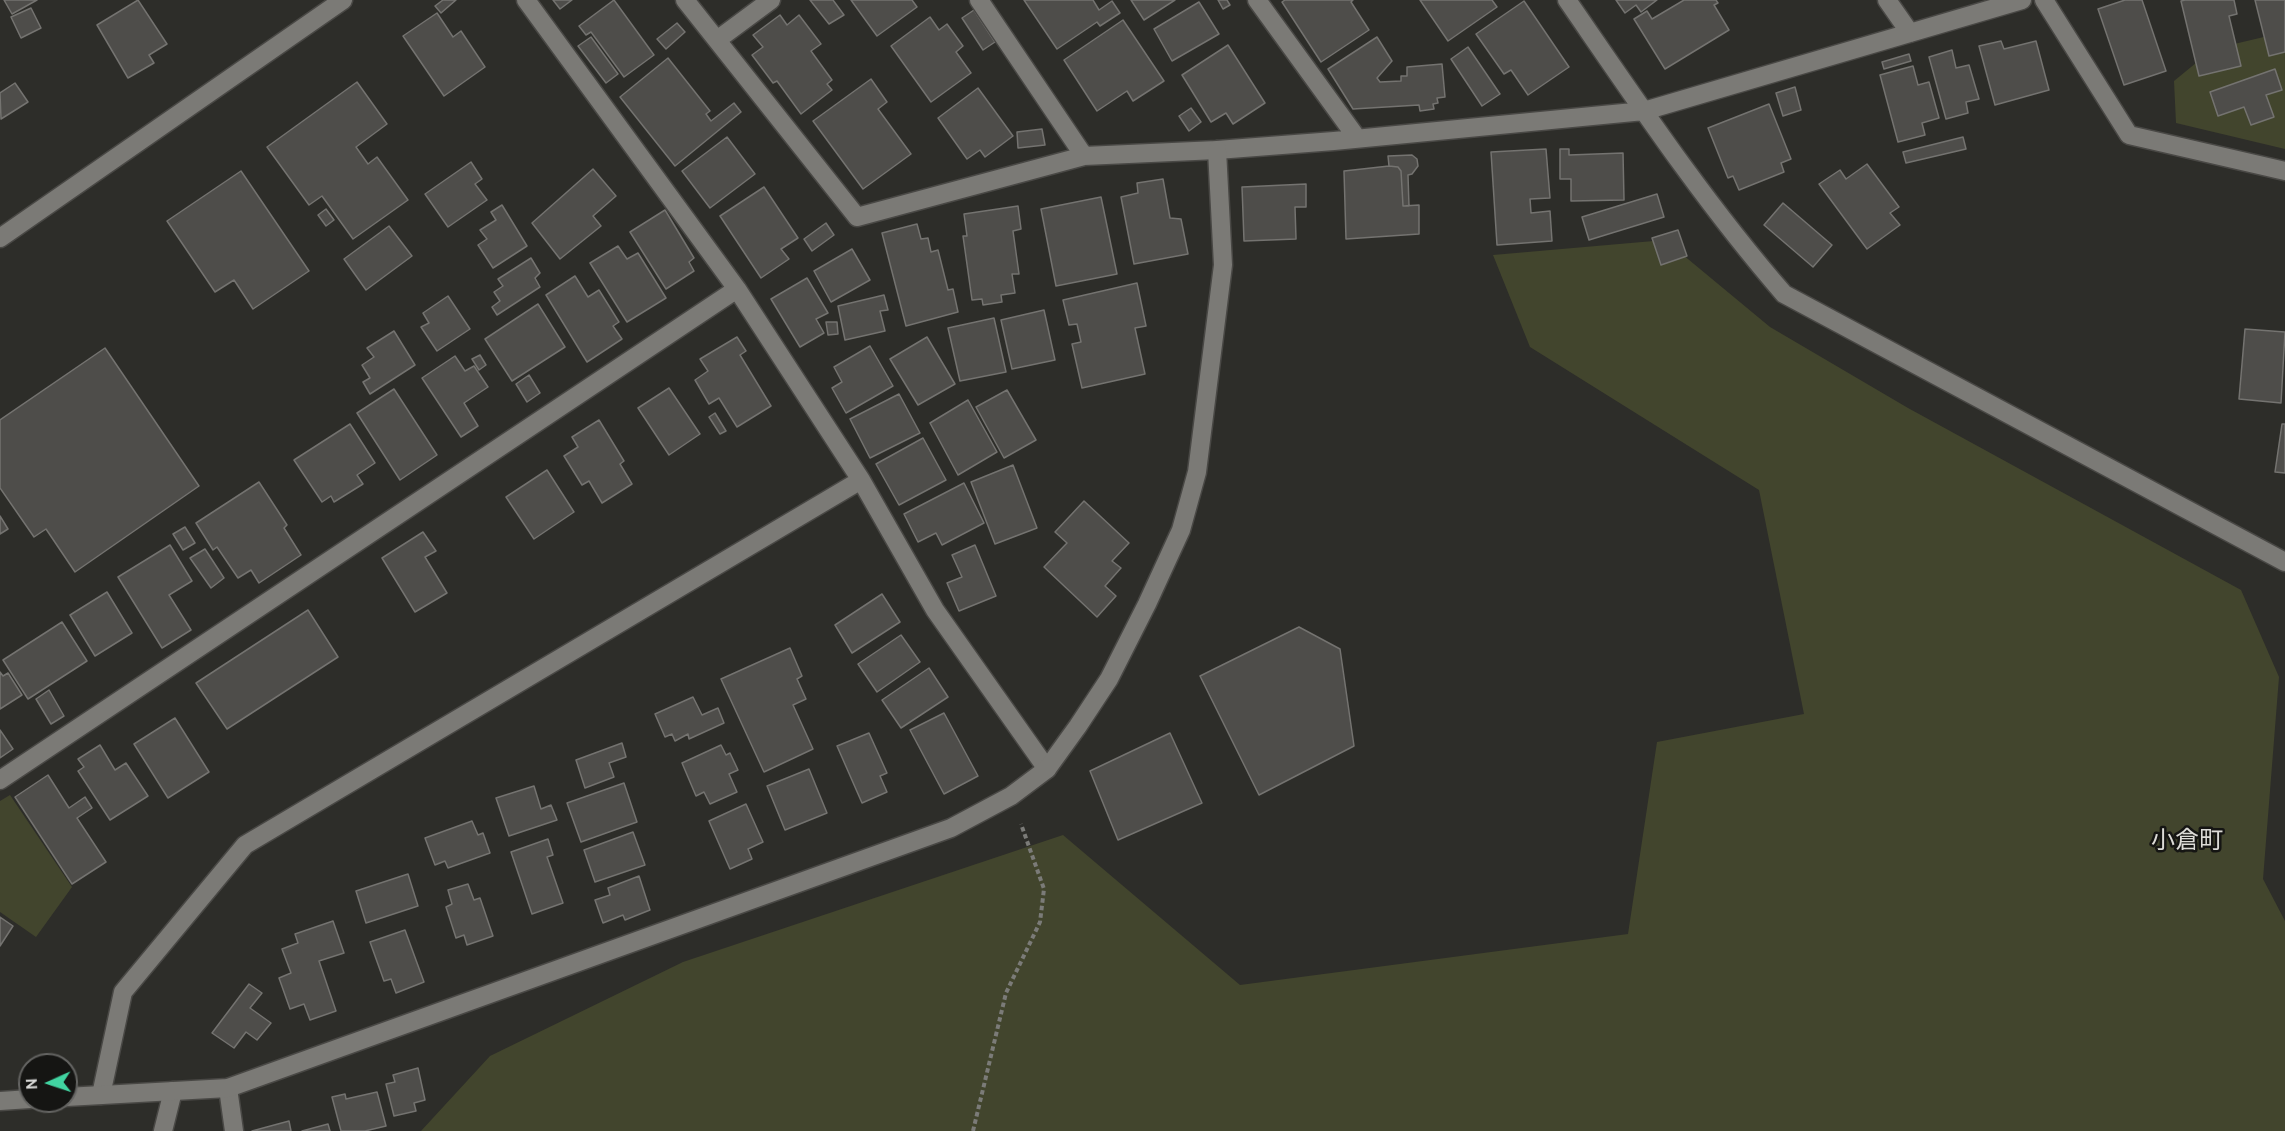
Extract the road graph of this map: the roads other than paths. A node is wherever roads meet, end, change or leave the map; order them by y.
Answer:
1 (344, 0) edge
2 (526, 0) edge
3 (685, 0) edge
4 (771, 0) edge
5 (979, 0) edge
6 (1257, 0) edge
7 (1567, 0) edge
8 (1887, 0) edge
9 (2022, 0) edge
10 (2044, 0) edge
11 (1910, 33) junction
12 (717, 40) junction
13 (1644, 111) junction
14 (1357, 138) junction
15 (1217, 150) junction
16 (1083, 156) junction
17 (2285, 171) edge
18 (0, 238) edge
19 (737, 290) junction
20 (861, 480) junction
21 (2285, 562) edge
22 (1047, 769) junction
23 (0, 780) edge
24 (228, 1088) junction
25 (172, 1091) junction
26 (101, 1095) junction
27 (78, 1096) edge
28 (18, 1100) edge
29 (0, 1101) edge
30 (164, 1131) edge
31 (234, 1131) edge

1 - 18 street
2 - 19 street
3 - 12 street
4 - 12 street
5 - 16 street
6 - 14 street
7 - 13 street
8 - 11 street
9 - 11 street
10 - 17 street
11 - 13 street
12 - 16 street
13 - 14 street
13 - 21 street
14 - 15 street
15 - 16 street
15 - 22 street
19 - 20 street
19 - 23 street
20 - 22 street
20 - 26 street
22 - 24 street
24 - 25 street
24 - 31 street
25 - 26 street
25 - 30 street
26 - 27 street
28 - 29 street

